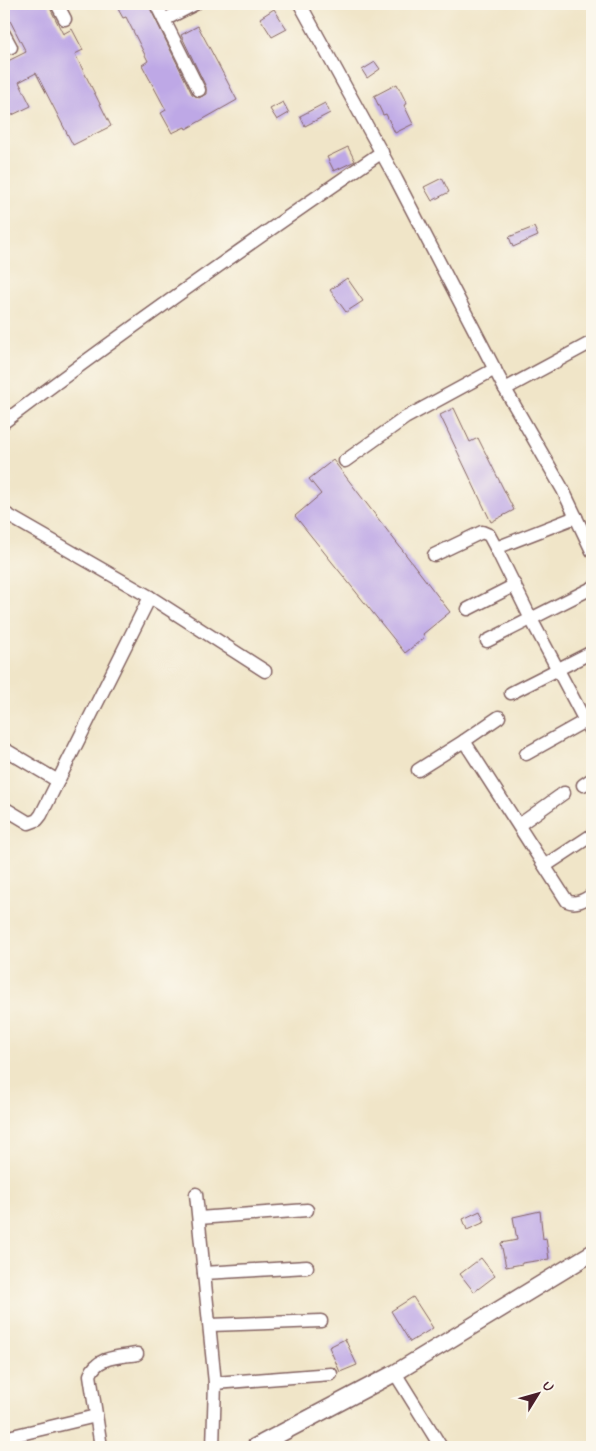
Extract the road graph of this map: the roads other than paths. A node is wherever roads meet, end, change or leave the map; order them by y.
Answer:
1 (56, 4) edge
2 (156, 4) edge
3 (195, 4) edge
4 (300, 4) edge
5 (65, 19) dead end
6 (164, 20) junction
7 (4, 34) edge
8 (11, 47) dead end
9 (199, 90) dead end
10 (382, 152) junction
11 (592, 342) edge
12 (495, 369) junction
13 (505, 389) junction
14 (4, 422) edge
15 (345, 461) dead end
16 (4, 513) edge
17 (576, 517) junction
18 (496, 548) junction
19 (592, 551) edge
20 (434, 555) dead end
21 (515, 585) junction
22 (592, 588) edge
23 (150, 596) junction
24 (468, 609) dead end
25 (531, 619) junction
26 (487, 641) dead end
27 (592, 652) edge
28 (559, 670) junction
29 (265, 671) dead end
30 (511, 693) dead end
31 (499, 717) dead end
32 (589, 719) edge
33 (592, 734) edge
34 (464, 741) junction
35 (4, 749) edge
36 (526, 754) dead end
37 (418, 770) dead end
38 (58, 782) junction
39 (564, 793) dead end
40 (4, 808) edge
41 (519, 825) junction
42 (592, 835) edge
43 (545, 866) junction
44 (592, 895) edge
45 (196, 1194) dead end
46 (307, 1210) dead end
47 (199, 1218) junction
48 (592, 1253) edge
49 (307, 1267) dead end
50 (204, 1272) junction
51 (321, 1321) dead end
52 (210, 1325) junction
53 (137, 1354) dead end
54 (395, 1373) junction
55 (330, 1374) dead end
56 (215, 1383) junction
57 (96, 1416) junction
58 (4, 1438) edge
59 (101, 1447) edge
60 (213, 1447) edge
61 (255, 1447) edge
62 (441, 1447) edge

1 - 5 street
2 - 6 street
3 - 6 street
4 - 10 street
6 - 9 street
7 - 8 street
10 - 12 street
10 - 14 street
11 - 13 street
12 - 13 street
12 - 15 street
13 - 17 street
16 - 23 street
17 - 18 street
17 - 19 street
18 - 20 street
18 - 21 street
21 - 24 street
21 - 25 street
22 - 25 street
23 - 29 street
23 - 38 street
25 - 26 street
25 - 28 street
27 - 28 street
28 - 30 street
28 - 32 street
31 - 34 street
32 - 33 street
32 - 36 street
34 - 37 street
34 - 41 street
35 - 38 street
38 - 40 street
39 - 41 street
41 - 43 street
42 - 43 street
43 - 44 street
45 - 47 street
46 - 47 street
47 - 50 street
48 - 54 main road
49 - 50 street
50 - 52 street
51 - 52 street
52 - 56 street
53 - 57 street
54 - 61 main road
54 - 62 street
55 - 56 street
56 - 60 street
57 - 58 street
57 - 59 street

